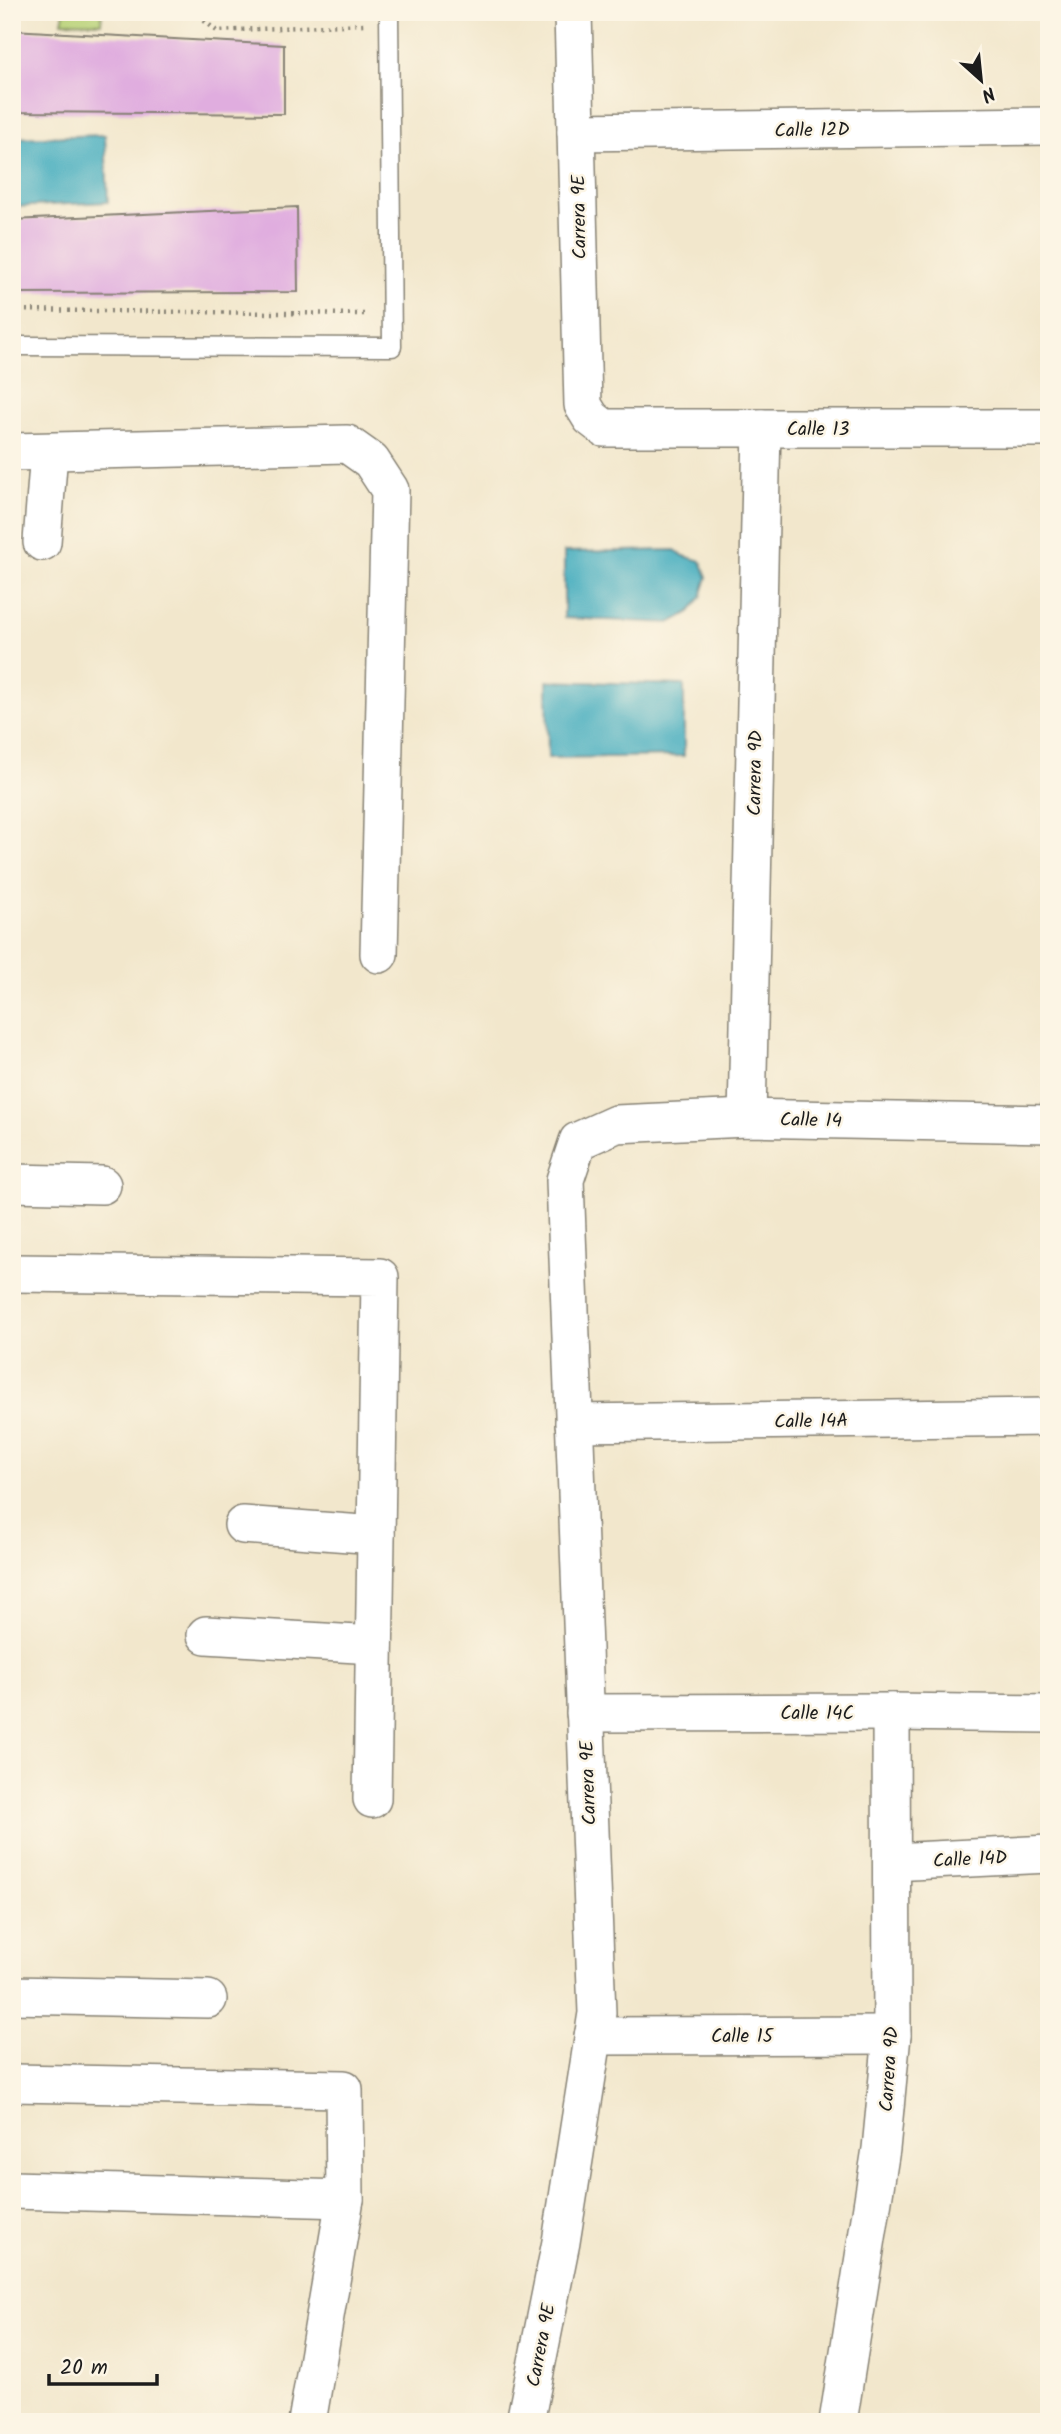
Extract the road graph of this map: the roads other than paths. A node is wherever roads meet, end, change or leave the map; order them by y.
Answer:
1 (389, 12) edge
2 (573, 12) edge
3 (1049, 126) edge
4 (576, 132) junction
5 (12, 346) edge
6 (592, 418) joint
7 (762, 428) junction
8 (1049, 428) edge
9 (12, 452) edge
10 (49, 452) junction
11 (42, 542) dead end
12 (379, 954) dead end
13 (747, 1118) junction
14 (1049, 1124) edge
15 (578, 1141) joint
16 (12, 1183) edge
17 (102, 1185) dead end
18 (12, 1273) edge
19 (1049, 1417) edge
20 (574, 1423) junction
21 (243, 1525) dead end
22 (376, 1535) junction
23 (206, 1635) dead end
24 (374, 1645) junction
25 (891, 1712) junction
26 (584, 1713) junction
27 (1049, 1714) edge
28 (372, 1799) dead end
29 (1049, 1854) edge
30 (892, 1862) junction
31 (12, 1995) edge
32 (208, 1999) dead end
33 (892, 2035) junction
34 (593, 2036) junction
35 (12, 2083) edge
36 (12, 2190) edge
37 (345, 2199) junction
38 (307, 2422) edge
39 (525, 2422) edge
40 (838, 2422) edge

1 - 5 lane
2 - 4 street, Carrera 9E
3 - 4 street, Calle 12D
4 - 6 street, Carrera 9E
6 - 7 street, Calle 13
7 - 8 street, Calle 13
7 - 13 street, Carrera 9D
9 - 10 street
10 - 11 street
10 - 12 street
13 - 14 street, Calle 14
13 - 15 street, Calle 14
15 - 20 street, Carrera 9E
16 - 17 street
18 - 22 street
19 - 20 street, Calle 14A
20 - 26 street, Carrera 9E
21 - 22 street
22 - 24 street
23 - 24 street
24 - 28 street
25 - 26 street, Calle 14C
25 - 27 street, Calle 14C
25 - 30 street, Carrera 9D
26 - 34 street, Carrera 9E
29 - 30 street, Calle 14D
30 - 33 street, Carrera 9D
31 - 32 street
33 - 34 street, Calle 15
33 - 40 street, Carrera 9D
34 - 39 street, Carrera 9E
35 - 37 street
36 - 37 street
37 - 38 street

